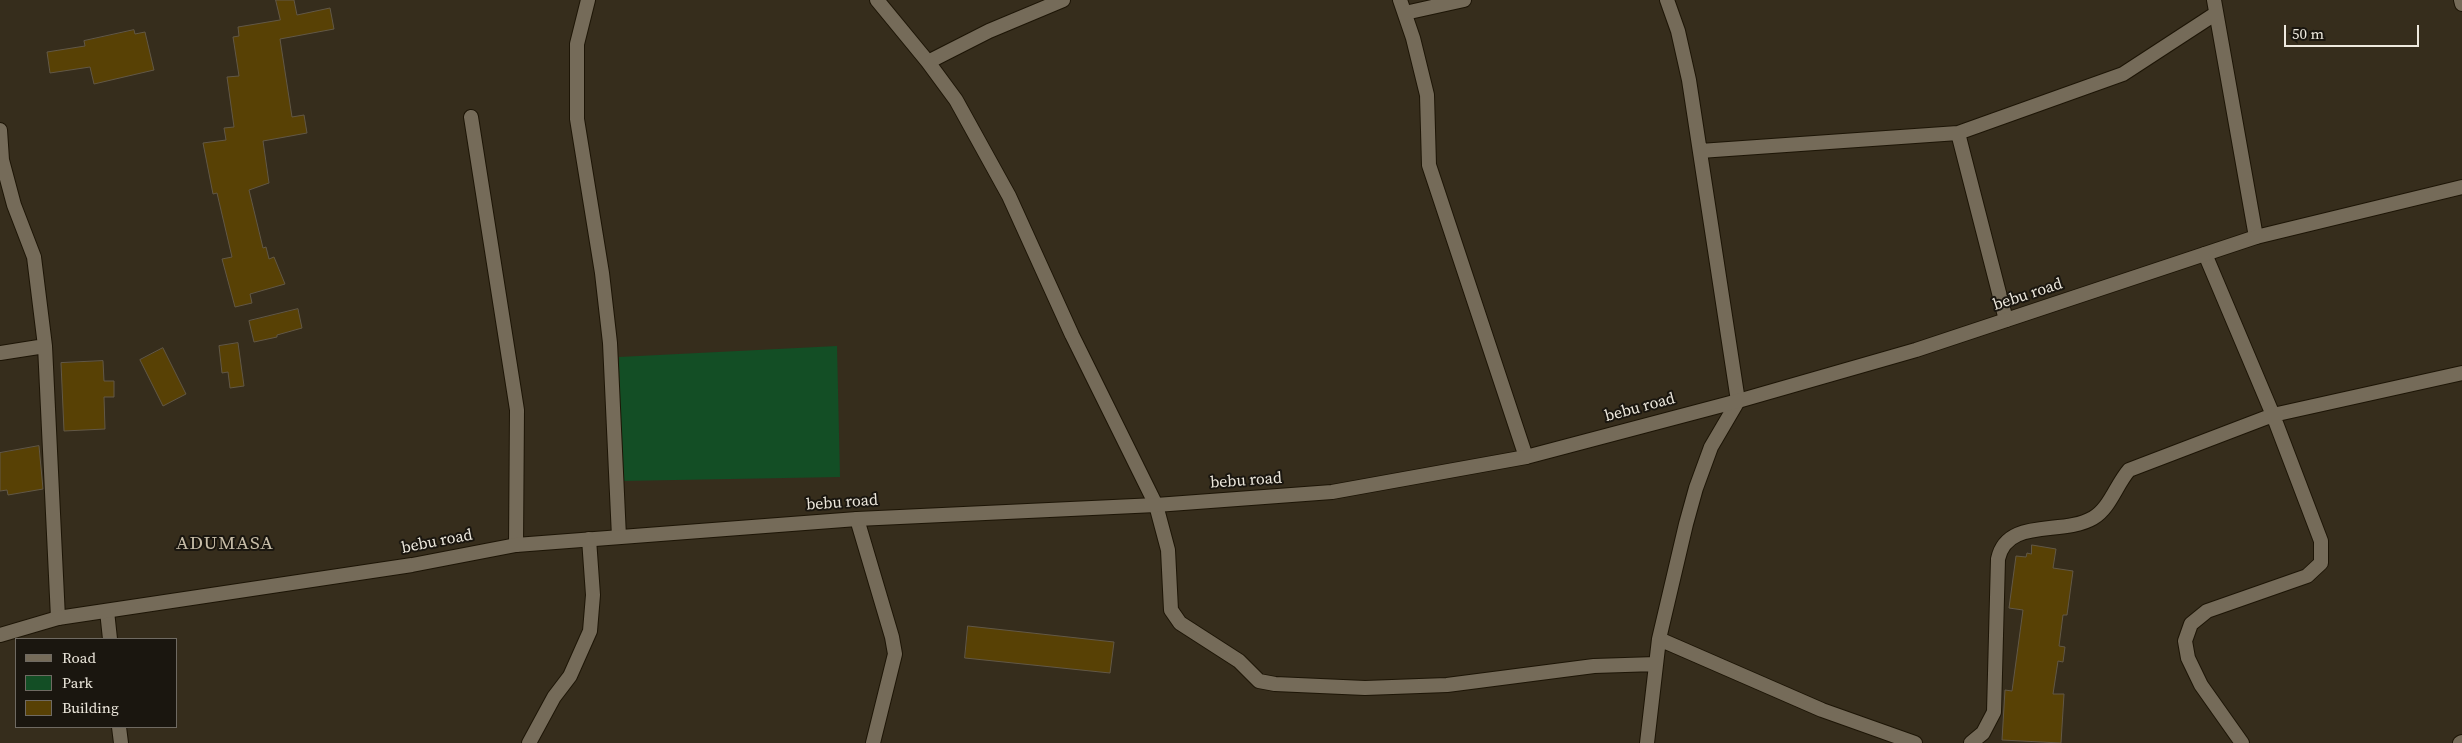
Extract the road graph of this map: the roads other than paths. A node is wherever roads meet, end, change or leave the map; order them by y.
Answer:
1 (588, 0) edge
2 (877, 0) edge
3 (1062, 0) edge
4 (1464, 0) edge
5 (1667, 0) edge
6 (2461, 0) edge
7 (2462, 4) edge
8 (1402, 7) edge
9 (2215, 7) edge
10 (928, 62) junction
11 (471, 117) dead end
12 (0, 130) edge
13 (1958, 133) junction
14 (1700, 151) junction
15 (2462, 187) edge
16 (2256, 237) junction
17 (2205, 254) junction
18 (2006, 320) junction
19 (45, 346) junction
20 (0, 353) edge
21 (2462, 373) edge
22 (1738, 401) junction
23 (2273, 415) junction
24 (1526, 457) junction
25 (1156, 505) junction
26 (856, 519) junction
27 (619, 537) junction
28 (588, 539) junction
29 (516, 545) junction
30 (107, 611) junction
31 (58, 618) junction
32 (0, 635) edge
33 (110, 638) edge
34 (1659, 639) junction
35 (1656, 664) junction
36 (119, 728) edge
37 (121, 743) edge
38 (529, 743) edge
39 (873, 743) edge
40 (1647, 743) edge
41 (1915, 743) edge
42 (1971, 743) edge
43 (2242, 743) edge

1 - 27 street
2 - 10 street
3 - 10 street
4 - 8 street
5 - 14 street
6 - 7 street
8 - 24 street
9 - 13 street
9 - 16 street
10 - 25 street
11 - 29 street
12 - 19 street
13 - 14 street
13 - 18 street
14 - 22 street
15 - 16 street, bebu road
16 - 17 street, bebu road
17 - 18 street, bebu road
17 - 23 street
18 - 22 street, bebu road
19 - 20 street
19 - 31 street
21 - 23 street
22 - 24 street, bebu road
22 - 34 street
23 - 42 street
23 - 43 street
24 - 25 street, bebu road
25 - 26 street, bebu road
25 - 35 street
26 - 27 street, bebu road
26 - 39 street
27 - 28 street, bebu road
28 - 29 street, bebu road
28 - 38 street
29 - 30 street, bebu road
30 - 31 street, bebu road
30 - 33 street
31 - 32 street, bebu road
34 - 35 street
34 - 41 street
35 - 40 street
36 - 37 street

